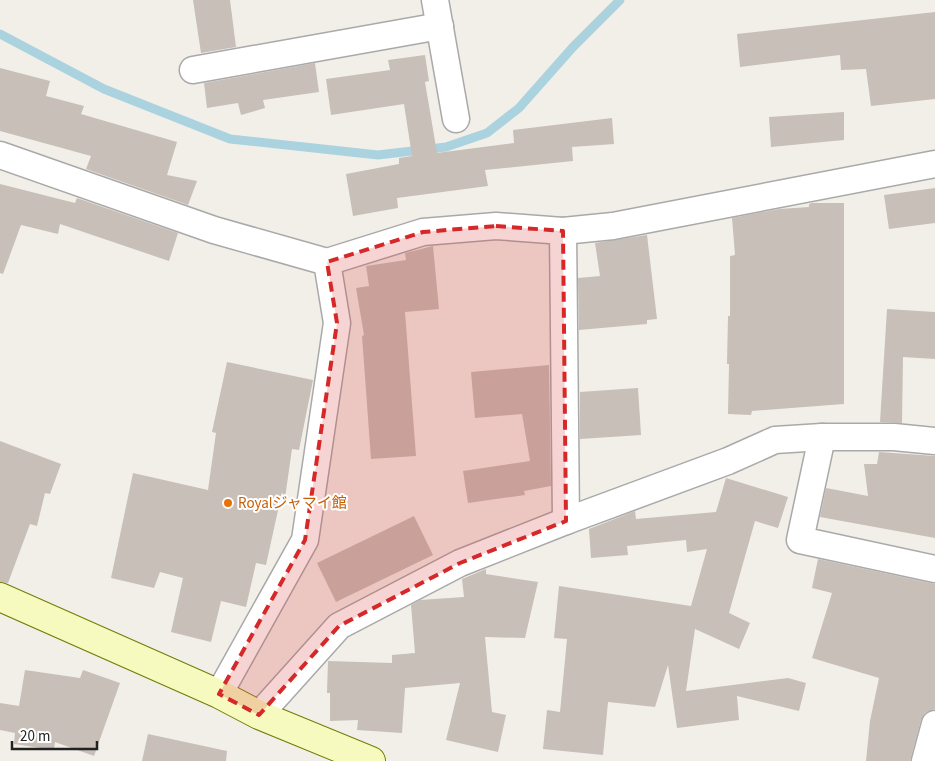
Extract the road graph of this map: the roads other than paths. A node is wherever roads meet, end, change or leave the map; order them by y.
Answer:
1 (435, 0) edge
2 (440, 26) junction
3 (192, 70) dead end
4 (456, 119) dead end
5 (0, 155) edge
6 (935, 164) edge
7 (563, 231) junction
8 (327, 262) junction
9 (822, 437) junction
10 (935, 441) edge
11 (566, 521) junction
12 (935, 569) edge
13 (0, 597) edge
14 (219, 694) junction
15 (259, 715) junction
16 (935, 724) edge
17 (371, 761) edge
18 (925, 761) edge

1 - 2 street
2 - 3 street
2 - 4 street
5 - 8 street
6 - 7 street
7 - 8 street
7 - 11 street
8 - 14 street
9 - 10 street
9 - 11 street
9 - 12 street
11 - 15 street
13 - 14 street
14 - 15 street
15 - 17 street
16 - 18 street

